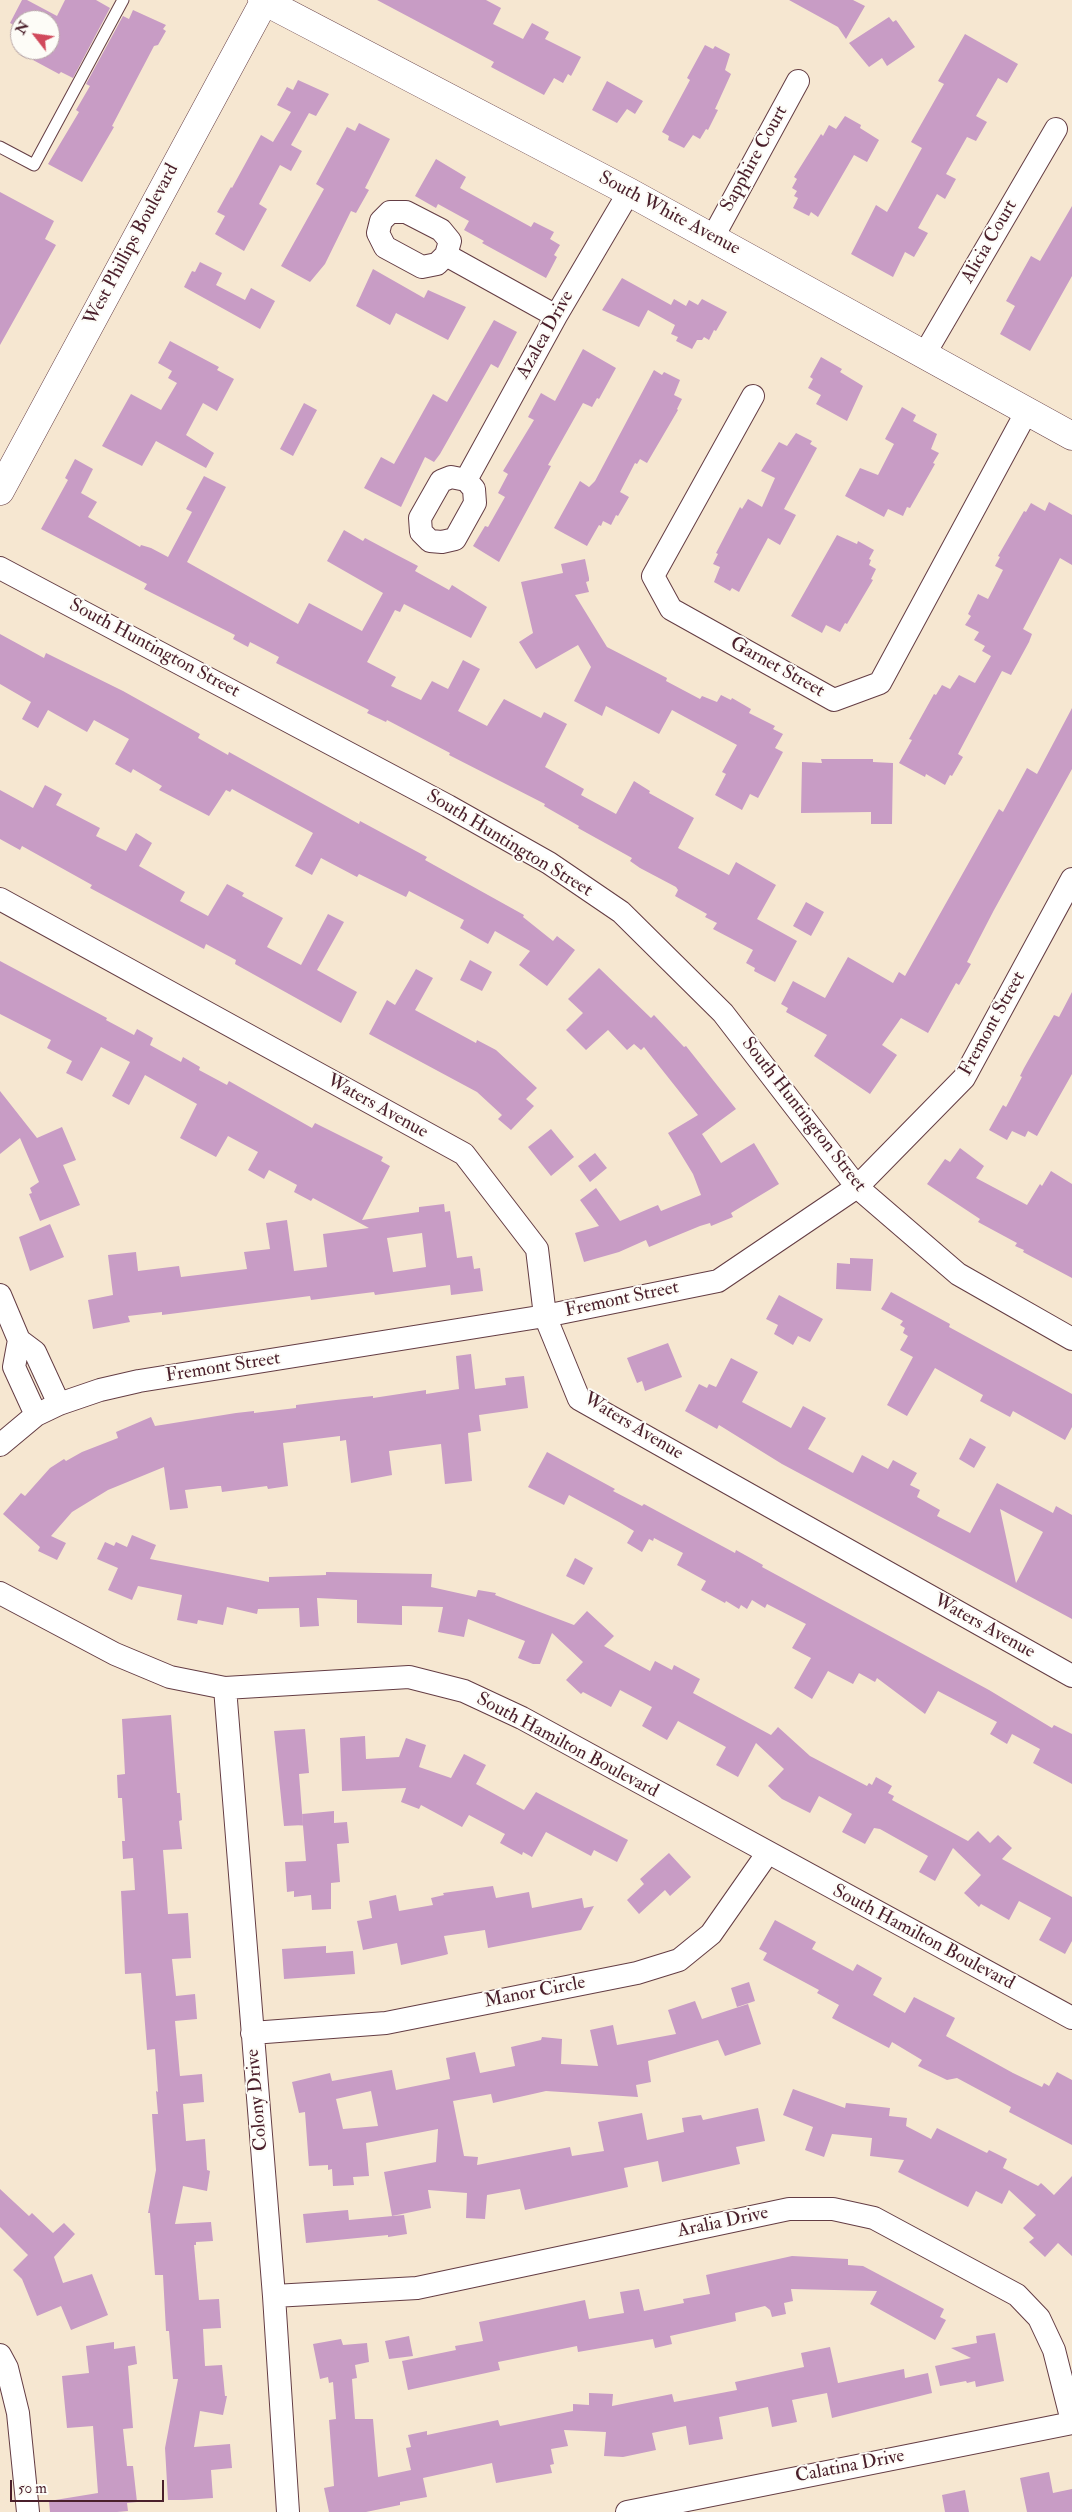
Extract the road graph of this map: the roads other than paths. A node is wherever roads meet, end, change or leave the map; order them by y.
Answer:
1 (123, 0) edge
2 (264, 0) edge
3 (798, 81) dead end
4 (1056, 129) dead end
5 (0, 147) edge
6 (630, 192) junction
7 (713, 237) junction
8 (446, 255) dead end
9 (556, 316) junction
10 (924, 355) junction
11 (752, 396) dead end
12 (1027, 411) junction
13 (1072, 436) edge
14 (466, 480) dead end
15 (0, 490) edge
16 (0, 568) edge
17 (1072, 879) edge
18 (0, 899) edge
19 (857, 1187) junction
20 (0, 1295) edge
21 (545, 1316) junction
22 (1072, 1339) edge
23 (19, 1340) junction
24 (59, 1404) junction
25 (36, 1415) junction
26 (0, 1445) edge
27 (0, 1592) edge
28 (1072, 1676) edge
29 (225, 1688) junction
30 (767, 1854) junction
31 (1072, 2018) edge
32 (252, 2033) junction
33 (274, 2296) junction
34 (0, 2355) edge
35 (1072, 2422) edge
36 (28, 2512) edge
37 (288, 2512) edge
38 (627, 2512) edge

1 - 5 lane
2 - 6 street, South White Avenue
2 - 15 street, West Phillips Boulevard
3 - 7 street, Sapphire Court
4 - 10 street, Alicia Court
6 - 7 street, South White Avenue
6 - 9 street, Azalea Drive
7 - 10 street, South White Avenue
8 - 9 street
9 - 14 street, Azalea Drive
10 - 12 street, South White Avenue
11 - 12 street, Garnet Street
12 - 13 street, South White Avenue
16 - 19 street, South Huntington Street
17 - 19 street, Fremont Street
18 - 21 street, Waters Avenue
19 - 21 street, Fremont Street
19 - 22 street, South Huntington Street
20 - 23 street
21 - 24 street, Fremont Street
21 - 28 street, Waters Avenue
23 - 24 street
23 - 25 street
24 - 25 street, Fremont Street
25 - 26 street, Fremont Street
27 - 29 street, South Hamilton Boulevard
29 - 30 street, South Hamilton Boulevard
29 - 32 street, Colony Drive
30 - 31 street, South Hamilton Boulevard
30 - 32 street, Manor Circle
32 - 33 street, Colony Drive
33 - 35 street, Aralia Drive
33 - 37 street, Colony Drive
34 - 36 street
35 - 38 street, Calatina Drive

